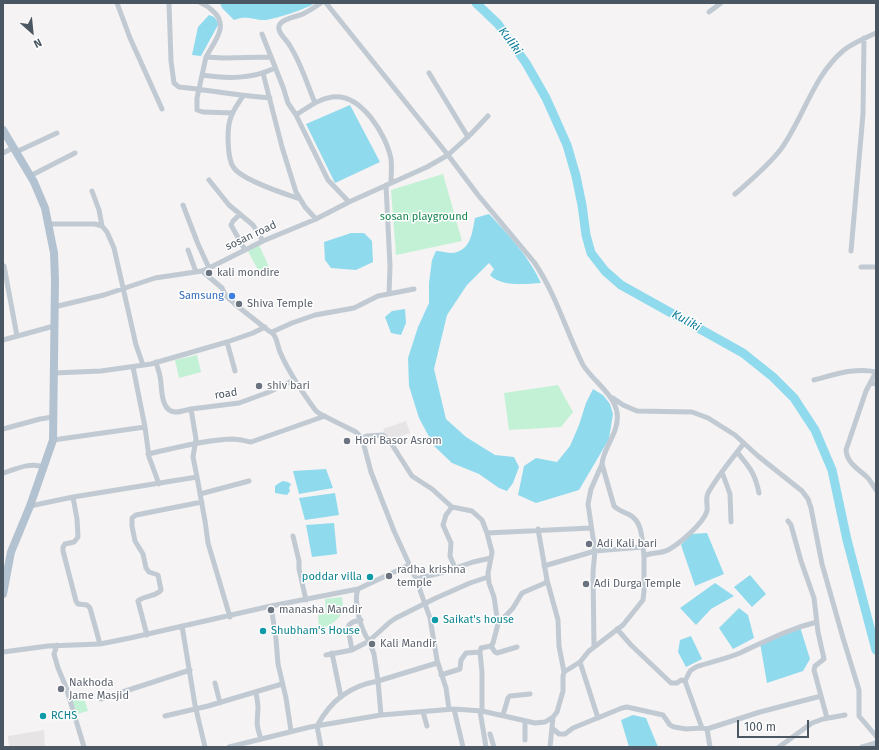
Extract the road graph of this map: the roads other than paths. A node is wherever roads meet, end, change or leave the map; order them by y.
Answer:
1 (117, 3) edge
2 (169, 3) edge
3 (201, 3) edge
4 (321, 3) edge
5 (326, 3) edge
6 (721, 3) edge
7 (708, 12) dead end
8 (876, 33) edge
9 (262, 34) dead end
10 (864, 38) junction
11 (206, 57) junction
12 (271, 57) junction
13 (275, 68) junction
14 (264, 73) junction
15 (429, 73) dead end
16 (202, 75) junction
17 (199, 89) junction
18 (243, 96) junction
19 (270, 98) junction
20 (315, 103) junction
21 (162, 109) dead end
22 (232, 113) junction
23 (296, 115) junction
24 (488, 116) dead end
25 (3, 130) edge
26 (57, 133) dead end
27 (468, 136) junction
28 (15, 150) junction
29 (3, 153) edge
30 (75, 153) dead end
31 (448, 155) junction
32 (30, 176) junction
33 (209, 180) dead end
34 (388, 184) junction
35 (92, 191) dead end
36 (735, 194) dead end
37 (300, 199) junction
38 (349, 202) junction
39 (183, 205) dead end
40 (240, 214) junction
41 (316, 219) junction
42 (49, 224) junction
43 (102, 226) junction
44 (263, 241) junction
45 (188, 250) dead end
46 (245, 250) junction
47 (851, 251) dead end
48 (4, 266) dead end
49 (861, 267) dead end
50 (876, 267) edge
51 (209, 268) junction
52 (202, 271) junction
53 (196, 272) junction
54 (122, 289) junction
55 (414, 289) dead end
56 (389, 294) junction
57 (54, 307) junction
58 (54, 326) junction
59 (269, 330) junction
60 (17, 336) junction
61 (3, 340) edge
62 (227, 342) junction
63 (156, 362) junction
64 (143, 365) junction
65 (133, 367) junction
66 (235, 371) dead end
67 (876, 372) edge
68 (54, 373) junction
69 (294, 380) junction
70 (814, 380) dead end
71 (870, 383) junction
72 (876, 384) edge
73 (611, 396) junction
74 (191, 409) junction
75 (325, 416) junction
76 (53, 417) junction
77 (145, 427) junction
78 (3, 430) edge
79 (362, 438) junction
80 (53, 440) junction
81 (744, 443) junction
82 (196, 444) junction
83 (737, 452) junction
84 (148, 454) junction
85 (602, 464) junction
86 (43, 467) junction
87 (722, 472) junction
88 (3, 473) edge
89 (197, 477) junction
90 (248, 481) dead end
91 (159, 484) junction
92 (876, 490) edge
93 (759, 493) dead end
94 (200, 494) junction
95 (73, 497) junction
96 (202, 502) junction
97 (30, 506) junction
98 (452, 507) junction
99 (788, 521) dead end
100 (732, 522) dead end
101 (592, 528) junction
102 (538, 529) junction
103 (487, 533) junction
104 (293, 536) dead end
105 (642, 547) junction
106 (595, 551) junction
107 (644, 556) junction
108 (491, 558) junction
109 (410, 566) junction
110 (544, 566) junction
111 (455, 568) junction
112 (488, 577) junction
113 (416, 579) junction
114 (547, 580) junction
115 (4, 583) edge
116 (358, 589) junction
117 (3, 594) edge
118 (306, 600) junction
119 (425, 604) junction
120 (272, 606) junction
121 (230, 617) junction
122 (361, 620) junction
123 (816, 622) junction
124 (498, 624) junction
125 (182, 626) junction
126 (617, 629) junction
127 (147, 635) junction
128 (369, 641) junction
129 (100, 644) junction
130 (57, 646) junction
131 (491, 646) junction
132 (517, 647) dead end
133 (594, 647) junction
134 (352, 650) junction
135 (3, 652) edge
136 (480, 652) junction
137 (332, 653) junction
138 (326, 655) dead end
139 (580, 662) junction
140 (438, 663) junction
141 (190, 670) junction
142 (564, 672) junction
143 (441, 675) junction
144 (378, 681) junction
145 (684, 681) junction
146 (215, 682) dead end
147 (282, 684) junction
148 (256, 693) junction
149 (530, 694) dead end
150 (821, 696) junction
151 (341, 697) junction
152 (101, 698) dead end
153 (220, 703) junction
154 (196, 709) junction
155 (451, 709) junction
156 (481, 711) junction
157 (423, 712) junction
158 (382, 715) junction
159 (503, 715) junction
160 (845, 715) dead end
161 (165, 716) dead end
162 (554, 717) junction
163 (598, 718) junction
164 (827, 718) junction
165 (525, 721) junction
166 (317, 726) junction
167 (427, 726) dead end
168 (552, 728) junction
169 (705, 728) junction
170 (291, 731) junction
171 (490, 734) dead end
172 (876, 736) edge
173 (261, 739) junction
174 (525, 740) dead end
175 (876, 742) edge
176 (84, 747) edge
177 (205, 747) edge
178 (229, 747) edge
179 (321, 747) edge
180 (463, 747) edge
181 (486, 747) edge
182 (494, 747) edge
183 (550, 747) edge
184 (710, 747) edge
185 (779, 747) edge
186 (862, 747) edge

1 - 21 street
2 - 17 street
3 - 11 street
4 - 20 street
5 - 31 street
6 - 7 street
8 - 10 street
9 - 12 street
10 - 36 street
10 - 47 street
11 - 12 street
11 - 16 street
12 - 13 street
13 - 14 street
13 - 23 street
14 - 16 street
14 - 19 street
15 - 27 street
16 - 17 street
17 - 18 street
17 - 22 street
18 - 19 street
18 - 22 street
19 - 37 street
20 - 23 street
20 - 34 street
22 - 37 street
23 - 38 street
24 - 27 street, sosan road
25 - 28 main road
26 - 28 street
27 - 31 street, sosan road
28 - 29 street
28 - 32 main road
30 - 32 street
31 - 34 street, sosan road
31 - 73 street
32 - 42 main road
33 - 40 street
34 - 38 street, sosan road
34 - 56 street
35 - 43 street
37 - 41 street
38 - 41 street, sosan road
39 - 51 street
40 - 44 street
40 - 46 street
41 - 44 street, sosan road
42 - 43 street
42 - 57 main road
43 - 54 street
44 - 46 street, sosan road
45 - 53 street
46 - 51 street, sosan road
48 - 60 street
49 - 50 street
51 - 52 street, sosan road
52 - 53 street, sosan road
52 - 59 street
53 - 54 street, sosan road
54 - 57 street, sosan road
54 - 64 street
55 - 56 street
56 - 59 street
57 - 58 main road
58 - 60 street
58 - 68 main road
59 - 62 street
59 - 69 street
60 - 61 street
62 - 63 street
62 - 66 street
63 - 64 street
63 - 74 street, road
64 - 65 street
65 - 68 street
65 - 77 street
67 - 70 street
67 - 71 street
68 - 76 main road
69 - 74 street, road
69 - 75 street
71 - 72 street
71 - 92 street
73 - 81 street
73 - 85 street
74 - 82 street
75 - 79 street
75 - 82 street
76 - 78 street
76 - 80 main road
77 - 80 street
77 - 84 street
79 - 98 street
79 - 109 street
80 - 86 main road
81 - 83 street
81 - 172 street
82 - 84 street
82 - 89 street
83 - 87 street
83 - 93 street
84 - 91 street
85 - 101 street
85 - 105 street
86 - 88 street
86 - 97 main road
87 - 100 street
87 - 107 street
89 - 91 street
89 - 94 street
90 - 94 street
91 - 95 street
94 - 96 street
95 - 97 street
95 - 129 street
96 - 121 street
96 - 127 street
97 - 115 main road
98 - 103 street
98 - 111 street
99 - 123 street
101 - 102 street
101 - 106 street
102 - 103 street
102 - 110 street
103 - 108 street
104 - 118 street
105 - 106 street
105 - 107 street
106 - 110 street
106 - 133 street
107 - 126 street
108 - 111 street
108 - 112 street
109 - 113 street
109 - 116 street
110 - 114 street
111 - 113 street
112 - 119 street
112 - 124 street
113 - 119 street
114 - 124 street
114 - 142 street
115 - 117 main road
116 - 118 street
116 - 122 street
118 - 120 street
119 - 128 street
119 - 140 street
120 - 121 street
120 - 147 street
121 - 125 street
122 - 128 street
122 - 134 street
123 - 145 street
123 - 150 street
124 - 131 street
125 - 127 street
125 - 141 street
126 - 133 street
126 - 145 street
127 - 129 street
128 - 134 street
128 - 144 street
129 - 130 street
130 - 135 street
130 - 176 street
131 - 132 street
131 - 136 street
133 - 139 street
134 - 137 street
136 - 143 street
136 - 156 street
137 - 138 street
137 - 151 street
139 - 142 street
139 - 163 street
140 - 143 street
140 - 144 street
141 - 152 street
141 - 154 street
142 - 162 street
143 - 155 street
144 - 151 street
144 - 158 street
145 - 169 street
146 - 153 street
147 - 148 street
147 - 170 street
148 - 153 street
148 - 173 street
149 - 159 street
150 - 164 street
150 - 169 street
151 - 166 street
153 - 154 street
154 - 161 street
154 - 177 street
155 - 156 street
155 - 157 street
155 - 180 street
156 - 159 street
156 - 181 street
157 - 158 street
157 - 167 street
158 - 166 street
159 - 165 street
160 - 164 street
162 - 165 street
162 - 168 street
163 - 168 street
163 - 169 street
164 - 185 street
165 - 174 street
166 - 170 street
166 - 179 street
168 - 183 street
169 - 184 street
170 - 173 street
171 - 182 street
173 - 178 street
175 - 186 street

